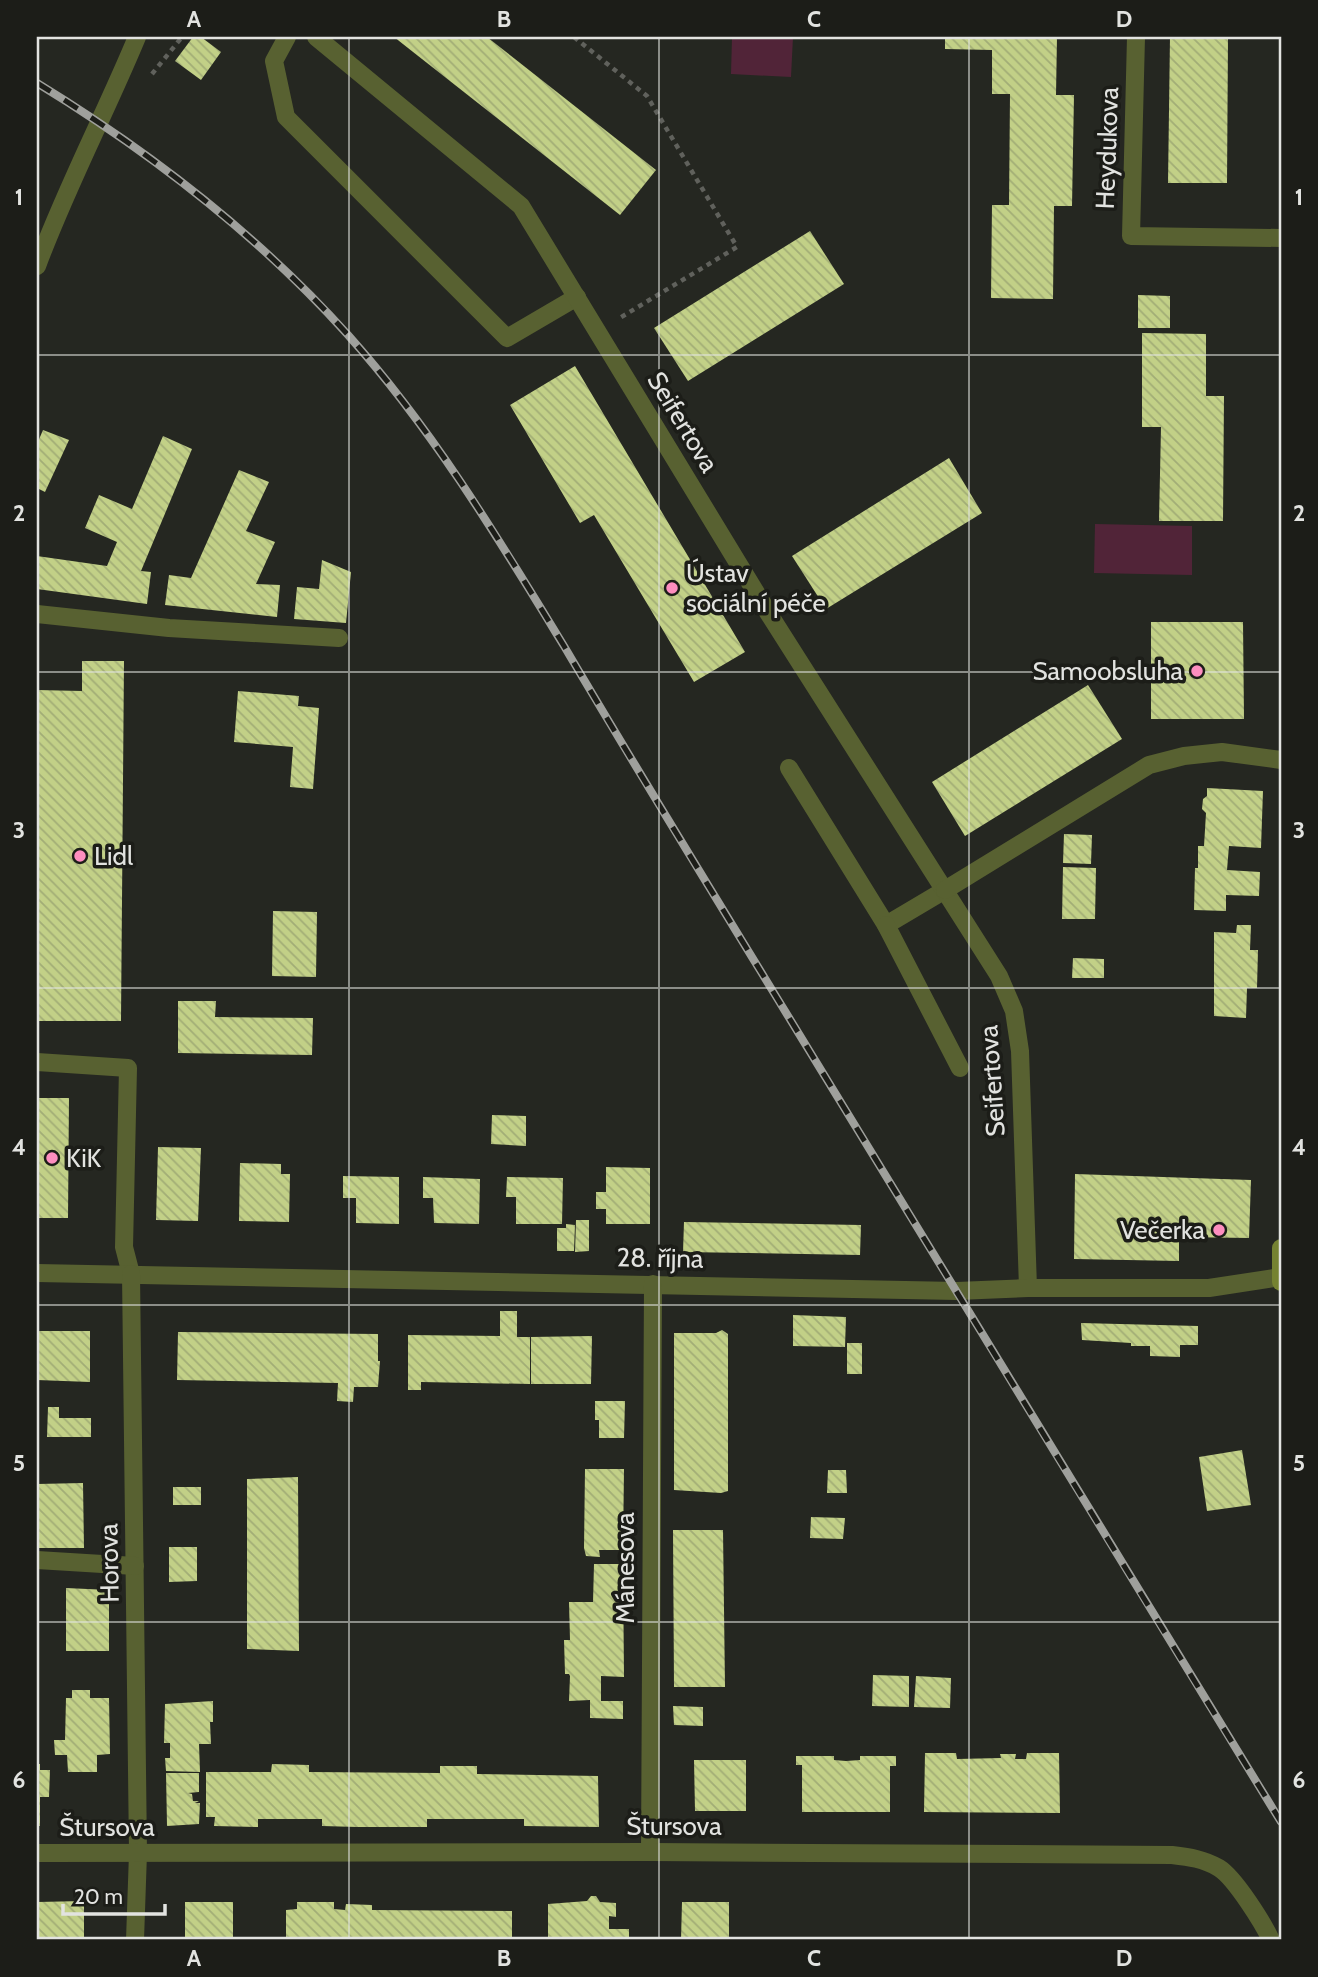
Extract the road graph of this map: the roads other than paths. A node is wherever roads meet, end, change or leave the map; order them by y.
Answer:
1 (136, 37) edge
2 (287, 37) edge
3 (316, 37) edge
4 (1136, 37) edge
5 (1281, 238) edge
6 (37, 267) edge
7 (577, 297) junction
8 (37, 614) edge
9 (339, 638) dead end
10 (1281, 760) edge
11 (789, 768) dead end
12 (945, 890) junction
13 (886, 925) junction
14 (37, 1062) edge
15 (960, 1068) dead end
16 (1281, 1248) edge
17 (37, 1273) edge
18 (131, 1274) junction
19 (1281, 1277) edge
20 (1281, 1282) edge
21 (653, 1284) junction
22 (1028, 1287) junction
23 (37, 1560) edge
24 (135, 1566) junction
25 (650, 1852) junction
26 (37, 1853) edge
27 (138, 1853) junction
28 (135, 1940) edge
29 (1271, 1940) edge

1 - 6 street
2 - 7 street
3 - 7 street, Seifertova
4 - 5 street, Heydukova
7 - 12 street, Seifertova
8 - 9 street
10 - 12 street
11 - 13 street
12 - 13 street
12 - 22 street, Seifertova
13 - 15 street
14 - 18 street, Horova
16 - 19 street
17 - 18 street, 28. října
18 - 21 street, 28. října
18 - 24 street, Horova
19 - 20 street
19 - 22 street, 28. října
21 - 22 street, 28. října
21 - 25 street, Mánesova
23 - 24 street
24 - 27 street, Horova
25 - 27 street, Štursova
25 - 29 street, Štursova
26 - 27 street, Štursova
27 - 28 street, Horova

